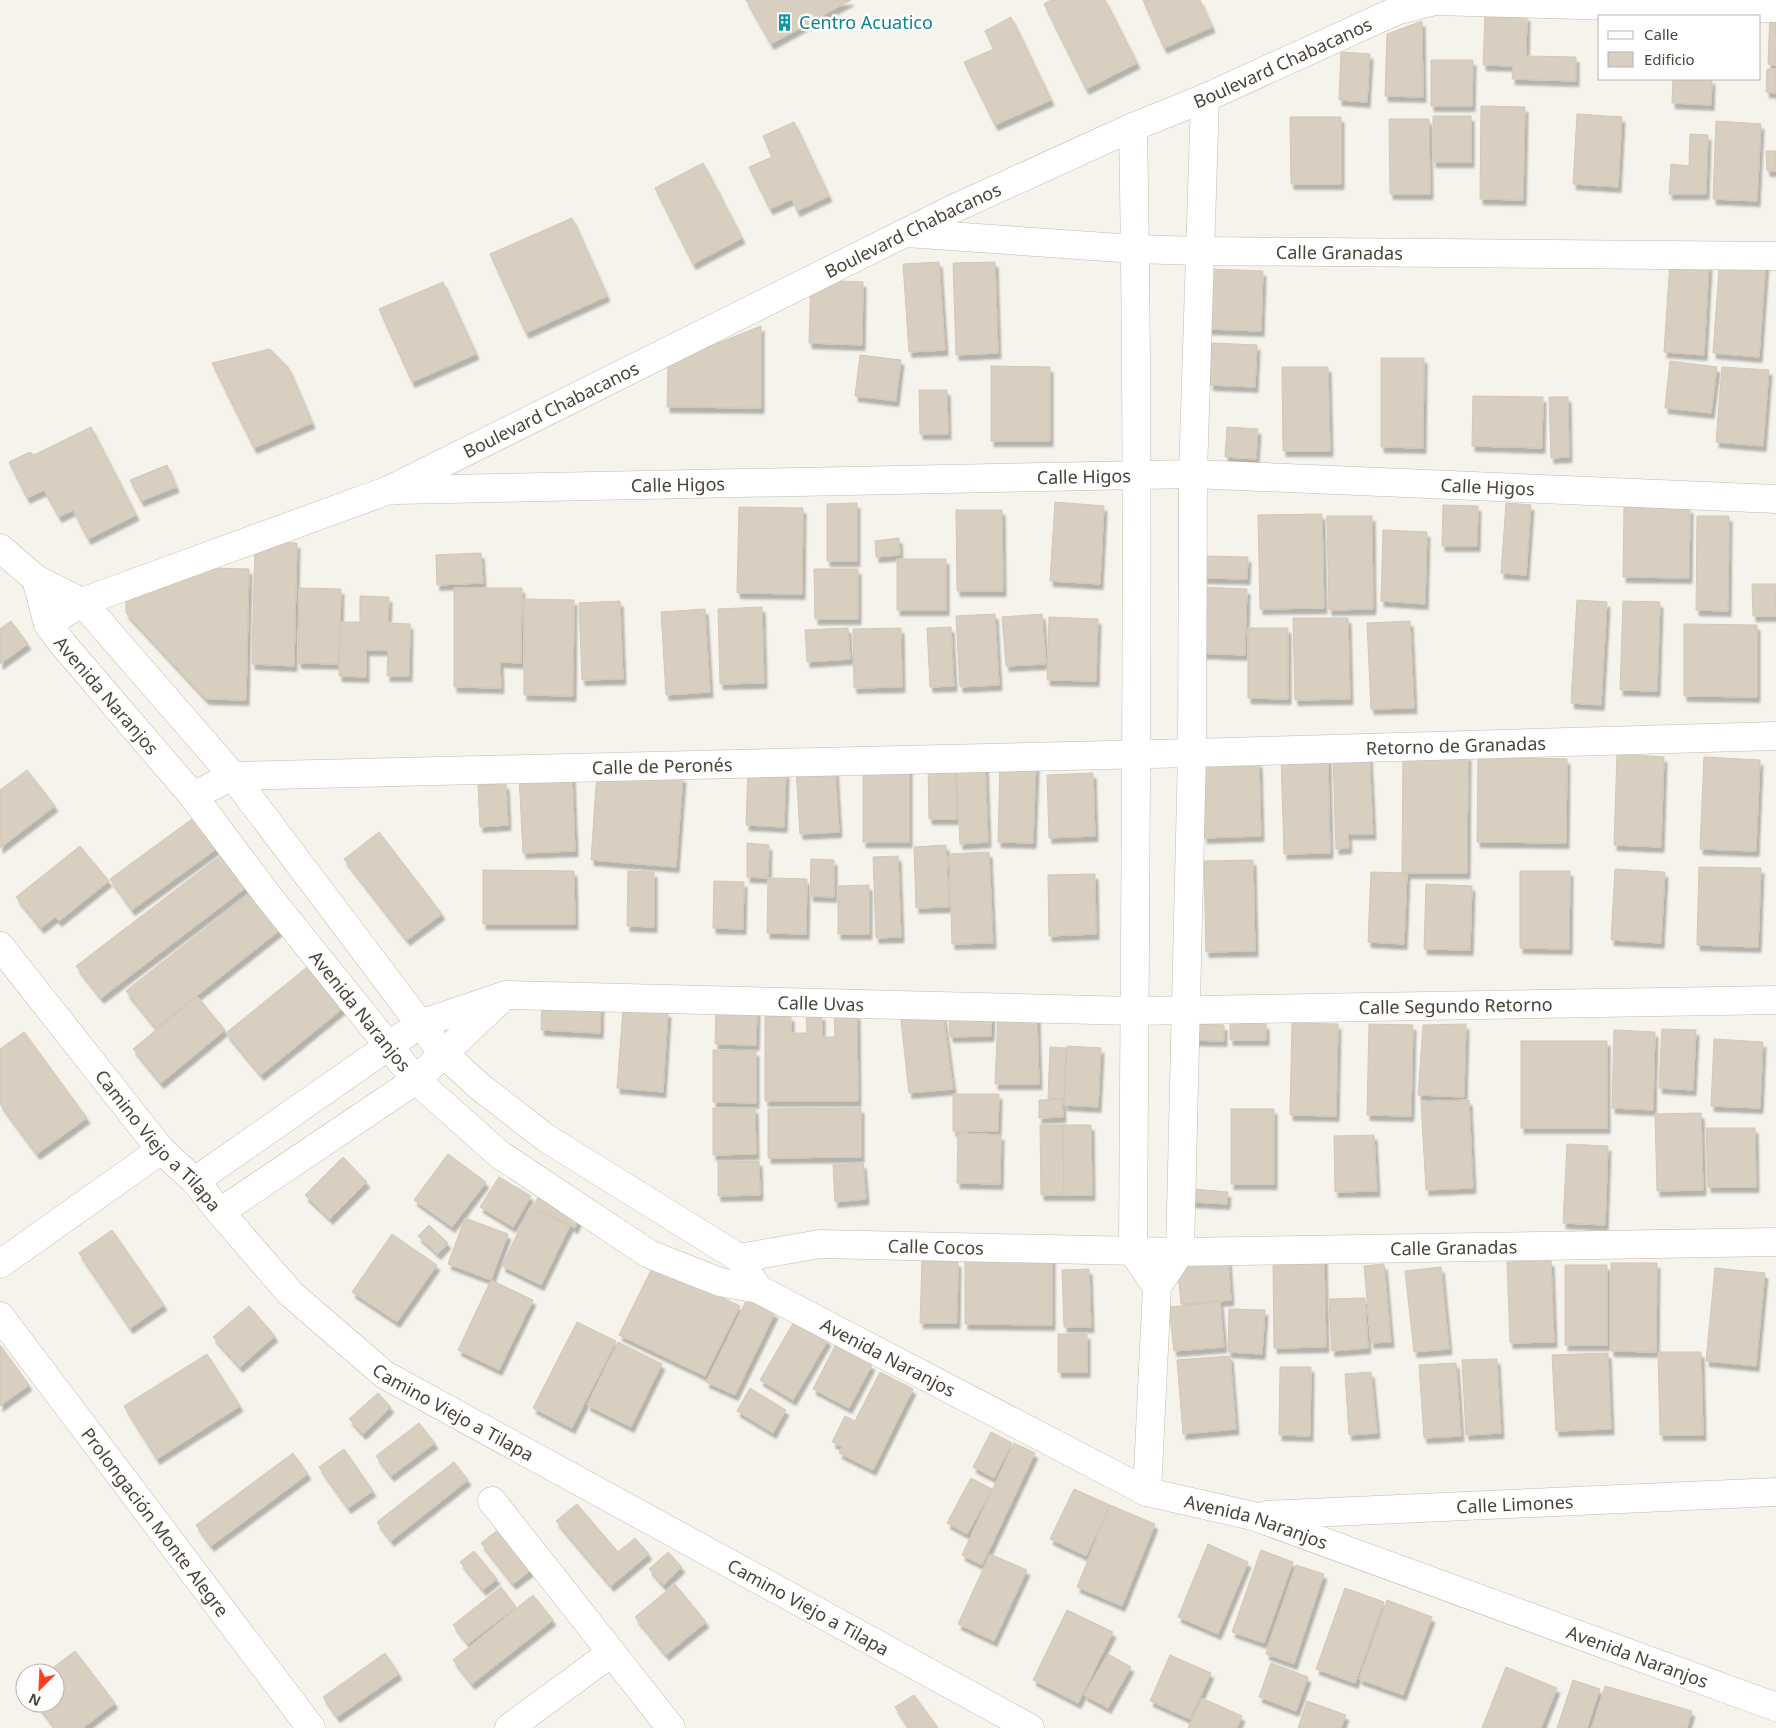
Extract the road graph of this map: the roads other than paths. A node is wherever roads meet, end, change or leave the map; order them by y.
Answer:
1 (1436, 0) edge
2 (1776, 8) edge
3 (1204, 98) junction
4 (1133, 127) junction
5 (904, 233) junction
6 (1135, 249) junction
7 (1199, 251) junction
8 (1776, 256) edge
9 (1194, 474) junction
10 (1136, 475) junction
11 (390, 490) junction
12 (1776, 499) edge
13 (0, 548) edge
14 (36, 579) junction
15 (82, 602) junction
16 (48, 624) junction
17 (1776, 736) edge
18 (1192, 753) junction
19 (1135, 754) junction
20 (233, 776) junction
21 (193, 796) junction
22 (0, 946) edge
23 (506, 995) junction
24 (1776, 1000) edge
25 (1187, 1010) junction
26 (1134, 1011) junction
27 (420, 1024) junction
28 (388, 1046) junction
29 (444, 1053) junction
30 (416, 1080) junction
31 (161, 1150) junction
32 (195, 1181) junction
33 (220, 1212) junction
34 (1776, 1242) edge
35 (1132, 1252) junction
36 (1180, 1252) junction
37 (739, 1258) junction
38 (0, 1264) edge
39 (720, 1282) junction
40 (1157, 1287) junction
41 (758, 1288) junction
42 (0, 1316) edge
43 (1147, 1492) junction
44 (1776, 1492) edge
45 (492, 1501) dead end
46 (1254, 1516) junction
47 (611, 1653) junction
48 (1776, 1707) edge
49 (311, 1728) edge
50 (509, 1728) edge
51 (671, 1728) edge
52 (1030, 1728) edge

1 - 2 street, Boulevard Chabacanos
1 - 3 street, Boulevard Chabacanos
3 - 4 street, Boulevard Chabacanos
3 - 7 street
4 - 5 street, Boulevard Chabacanos
4 - 6 street
5 - 6 street, Calle Granadas
5 - 11 street, Boulevard Chabacanos
6 - 7 street, Calle Granadas
6 - 10 street
7 - 8 street, Calle Granadas
7 - 9 street
9 - 10 street, Calle Higos
9 - 12 street, Calle Higos
9 - 18 street
10 - 11 street, Calle Higos
10 - 19 street
11 - 15 street, Boulevard Chabacanos
13 - 14 street
14 - 15 street
14 - 16 street
15 - 16 street, Boulevard Chabacanos
15 - 20 street, Avenida Naranjos
16 - 21 street, Avenida Naranjos
17 - 18 street, Retorno de Granadas
18 - 19 street, Retorno de Granadas
18 - 25 street
19 - 20 street, Calle de Peronés
19 - 26 street
20 - 21 street, Calle de Peronés
20 - 27 street, Avenida Naranjos
21 - 28 street, Avenida Naranjos
22 - 31 street, Camino Viejo a Tilapa
23 - 26 street, Calle Uvas
23 - 27 street, Calle Uvas
23 - 29 street
24 - 25 street, Calle Segundo Retorno
25 - 26 street, Calle Segundo Retorno
25 - 36 street
26 - 35 street
27 - 28 street, Calle Uvas
27 - 29 street, Avenida Naranjos
28 - 30 street, Avenida Naranjos
28 - 32 street, Calle Uvas
29 - 30 street
29 - 37 street, Avenida Naranjos
30 - 33 street
30 - 39 street, Avenida Naranjos
31 - 32 street, Camino Viejo a Tilapa
31 - 38 street
32 - 33 street, Camino Viejo a Tilapa
33 - 52 street, Camino Viejo a Tilapa
34 - 36 street, Calle Granadas
35 - 36 street, Calle Granadas
35 - 37 street, Calle Cocos
35 - 40 street
36 - 40 street
37 - 39 street
37 - 41 street, Avenida Naranjos
39 - 41 street, Avenida Naranjos
40 - 43 street
41 - 43 street, Avenida Naranjos
42 - 49 street, Prolongación Monte Alegre
43 - 46 street, Avenida Naranjos
44 - 46 street, Calle Limones
45 - 47 street
46 - 48 street, Avenida Naranjos
47 - 50 street
47 - 51 street

